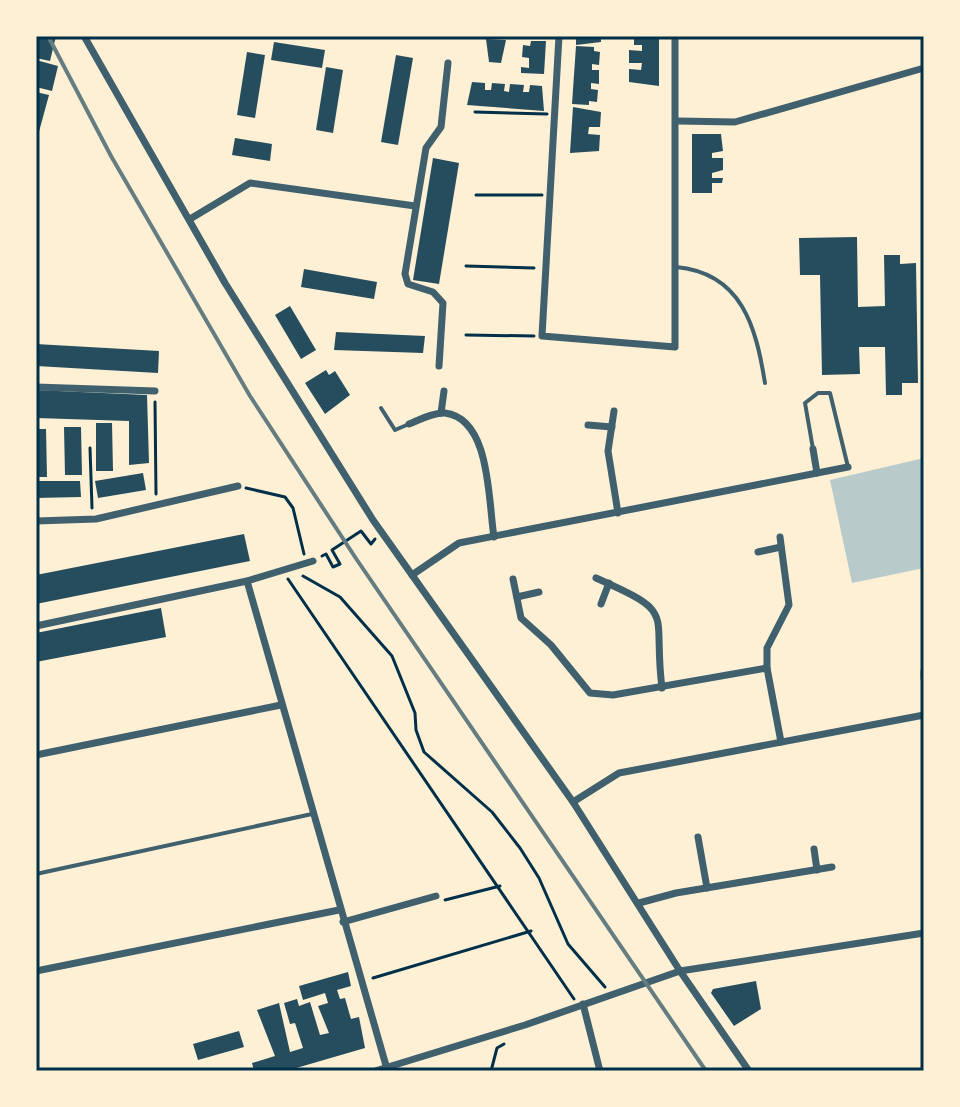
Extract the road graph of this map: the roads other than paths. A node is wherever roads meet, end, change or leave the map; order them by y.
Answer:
1 (84, 36) edge
2 (559, 36) edge
3 (675, 36) edge
4 (448, 63) dead end
5 (924, 68) edge
6 (678, 121) junction
7 (415, 206) junction
8 (190, 219) junction
9 (676, 267) junction
10 (439, 366) dead end
11 (765, 383) dead end
12 (36, 387) edge
13 (155, 391) road end
14 (444, 391) dead end
15 (381, 408) dead end
16 (614, 411) dead end
17 (441, 413) junction
18 (409, 424) joint
19 (588, 425) dead end
20 (612, 427) junction
21 (813, 449) joint
22 (848, 467) joint
23 (817, 473) junction
24 (238, 486) road end
25 (618, 513) junction
26 (36, 521) edge
27 (494, 537) junction
28 (780, 537) dead end
29 (781, 547) junction
30 (758, 552) dead end
31 (309, 562) road end
32 (412, 575) junction
33 (596, 578) dead end
34 (513, 579) dead end
35 (247, 581) junction
36 (609, 583) junction
37 (539, 592) dead end
38 (517, 597) junction
39 (601, 604) dead end
40 (36, 626) edge
41 (767, 668) junction
42 (924, 671) edge
43 (924, 678) edge
44 (662, 688) junction
45 (281, 705) junction
46 (924, 715) edge
47 (781, 742) junction
48 (36, 755) edge
49 (573, 802) junction
50 (312, 814) junction
51 (698, 837) dead end
52 (814, 849) dead end
53 (832, 867) dead end
54 (817, 870) junction
55 (36, 874) edge
56 (707, 888) junction
57 (436, 896) road end
58 (639, 903) junction
59 (339, 910) junction
60 (343, 922) junction
61 (924, 933) edge
62 (36, 971) edge
63 (680, 971) junction
64 (581, 1005) junction
65 (387, 1069) edge
66 (375, 1071) edge
67 (600, 1071) edge
68 (749, 1071) edge

1 - 8 street
2 - 9 street
3 - 6 street
4 - 7 street
5 - 6 street
6 - 9 street
7 - 8 street
7 - 10 street
8 - 32 street
9 - 11 lane
12 - 13 street
14 - 17 street
15 - 18 lane
16 - 20 street
17 - 18 street
17 - 27 street
19 - 20 street
20 - 25 street
21 - 22 lane
21 - 23 street
22 - 23 street
23 - 25 street
24 - 26 street
25 - 27 street
27 - 32 street
28 - 29 street
29 - 30 street
29 - 41 street
31 - 35 street
32 - 49 street
33 - 36 street
34 - 38 street
35 - 40 street
35 - 45 street
36 - 39 street
36 - 44 street
37 - 38 street
38 - 44 street
41 - 44 street
41 - 47 street
42 - 43 street
45 - 48 street
45 - 50 street
46 - 47 street
47 - 49 street
49 - 58 street
50 - 55 lane
50 - 59 street
51 - 56 street
52 - 54 street
53 - 54 street
54 - 56 street
56 - 58 street
57 - 60 street
58 - 63 street
59 - 60 street
59 - 62 street
60 - 65 street
61 - 63 street
63 - 64 street
63 - 68 street
64 - 65 street
64 - 67 street
65 - 66 street

